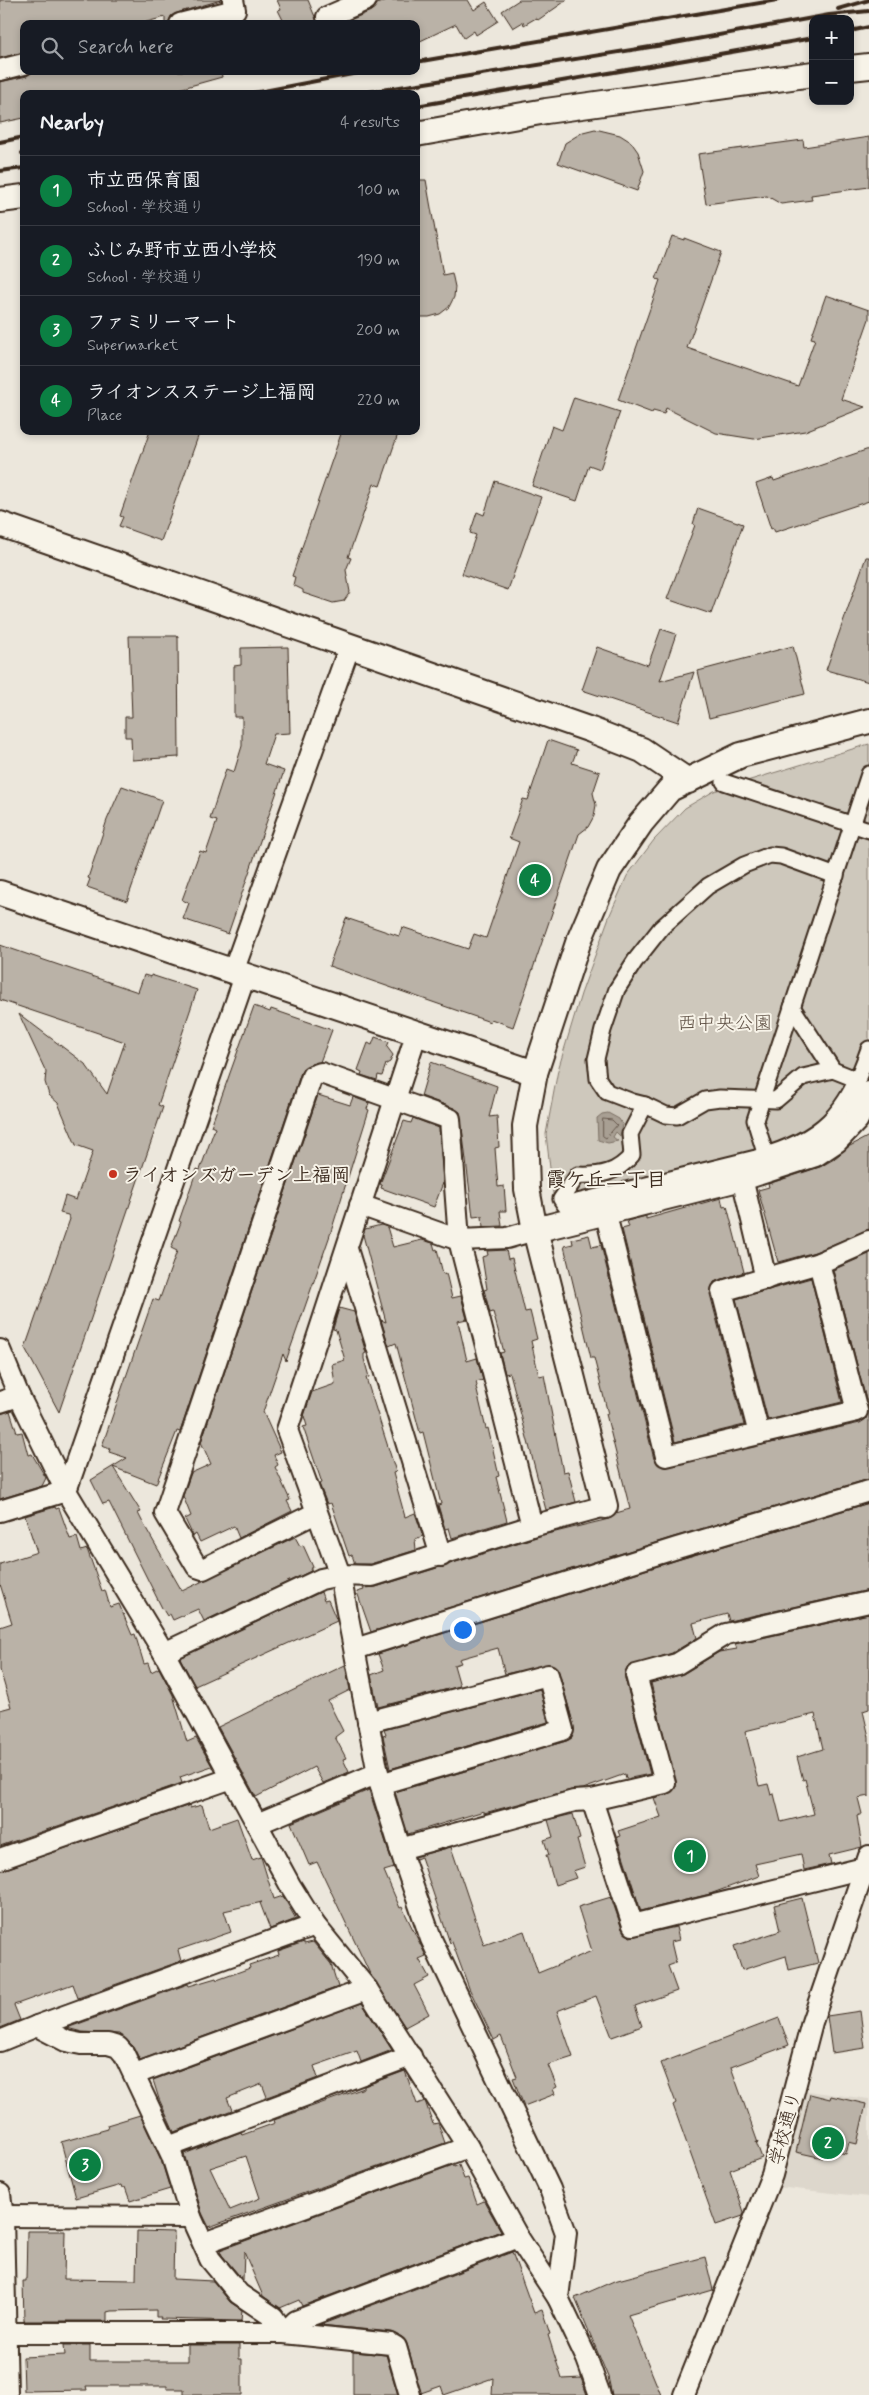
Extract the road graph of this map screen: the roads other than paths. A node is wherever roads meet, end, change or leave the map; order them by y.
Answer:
1 (232, 0) edge
2 (366, 0) edge
3 (327, 17) dead end
4 (196, 20) edge
5 (20, 65) edge
6 (869, 66) edge
7 (854, 68) edge
8 (0, 70) edge
9 (809, 75) edge
10 (420, 133) edge
11 (20, 197) edge
12 (0, 200) edge
13 (0, 524) edge
14 (350, 645) junction
15 (869, 721) edge
16 (869, 774) edge
17 (688, 781) junction
18 (724, 782) dead end
19 (852, 825) junction
20 (869, 830) edge
21 (836, 876) junction
22 (0, 893) edge
23 (239, 974) junction
24 (792, 1007) junction
25 (416, 1035) junction
26 (869, 1049) edge
27 (833, 1070) junction
28 (535, 1073) junction
29 (864, 1087) edge
30 (395, 1099) junction
31 (762, 1101) junction
32 (645, 1105) junction
33 (766, 1156) junction
34 (742, 1178) junction
35 (360, 1206) junction
36 (605, 1211) junction
37 (536, 1230) junction
38 (459, 1240) junction
39 (869, 1241) edge
40 (346, 1249) junction
41 (820, 1263) junction
42 (766, 1279) junction
43 (0, 1350) edge
44 (9, 1399) edge
45 (759, 1434) junction
46 (66, 1491) junction
47 (869, 1491) edge
48 (605, 1506) joint
49 (0, 1511) edge
50 (316, 1513) junction
51 (532, 1526) junction
52 (441, 1556) junction
53 (340, 1575) junction
54 (869, 1602) edge
55 (355, 1649) junction
56 (164, 1653) junction
57 (368, 1722) junction
58 (232, 1778) junction
59 (379, 1779) junction
60 (592, 1800) junction
61 (257, 1824) junction
62 (400, 1849) junction
63 (0, 1859) edge
64 (867, 1862) edge
65 (315, 1925) junction
66 (367, 1989) junction
67 (37, 2026) junction
68 (0, 2041) edge
69 (411, 2056) junction
70 (135, 2074) junction
71 (168, 2147) junction
72 (468, 2147) junction
73 (0, 2194) edge
74 (2, 2216) edge
75 (190, 2217) junction
76 (518, 2237) junction
77 (204, 2244) junction
78 (558, 2298) junction
79 (3, 2333) edge
80 (284, 2333) junction
81 (7, 2395) edge
82 (410, 2395) edge
83 (600, 2395) edge
84 (684, 2395) edge

1 - 4 street
2 - 3 street
5 - 8 street
6 - 7 street
9 - 10 street
11 - 12 street
13 - 14 street
14 - 17 street
14 - 23 street
15 - 17 street
16 - 19 street
17 - 28 street
18 - 19 street
19 - 20 street
19 - 21 street
21 - 24 street
21 - 32 street
22 - 23 street
23 - 25 street
23 - 46 street
24 - 27 street
24 - 31 street
25 - 28 street
25 - 30 street
26 - 29 street
27 - 29 street
27 - 31 street
28 - 37 street
29 - 33 street
29 - 34 street
30 - 35 street
30 - 38 street
30 - 50 street
31 - 32 street
31 - 33 street
32 - 33 street
34 - 36 street
34 - 42 street
35 - 38 street
35 - 40 street
36 - 37 street
36 - 45 street
37 - 38 street
37 - 48 street
38 - 51 street
39 - 41 street
40 - 50 street
40 - 52 street
41 - 42 street
41 - 45 street
42 - 45 street
43 - 44 street
44 - 46 street
46 - 49 street
46 - 56 street
47 - 55 street
48 - 51 street
50 - 53 street
51 - 52 street
52 - 53 street
53 - 55 street
53 - 56 street
54 - 60 street
55 - 57 street
56 - 58 street
57 - 59 street
57 - 59 street
58 - 61 street
58 - 63 street
59 - 61 street
59 - 62 street
60 - 62 street
60 - 64 street
61 - 65 street
62 - 78 street
64 - 84 street, 学校通り
65 - 66 street
65 - 67 street
66 - 69 street
66 - 70 street
67 - 68 street
67 - 70 street
69 - 71 street
69 - 72 street
70 - 71 street
71 - 75 street
72 - 76 street
72 - 77 street
73 - 74 street
74 - 75 street
74 - 79 street
75 - 77 street
76 - 78 street
76 - 80 street
77 - 80 street
78 - 83 street
79 - 80 street
79 - 81 street
80 - 82 street

